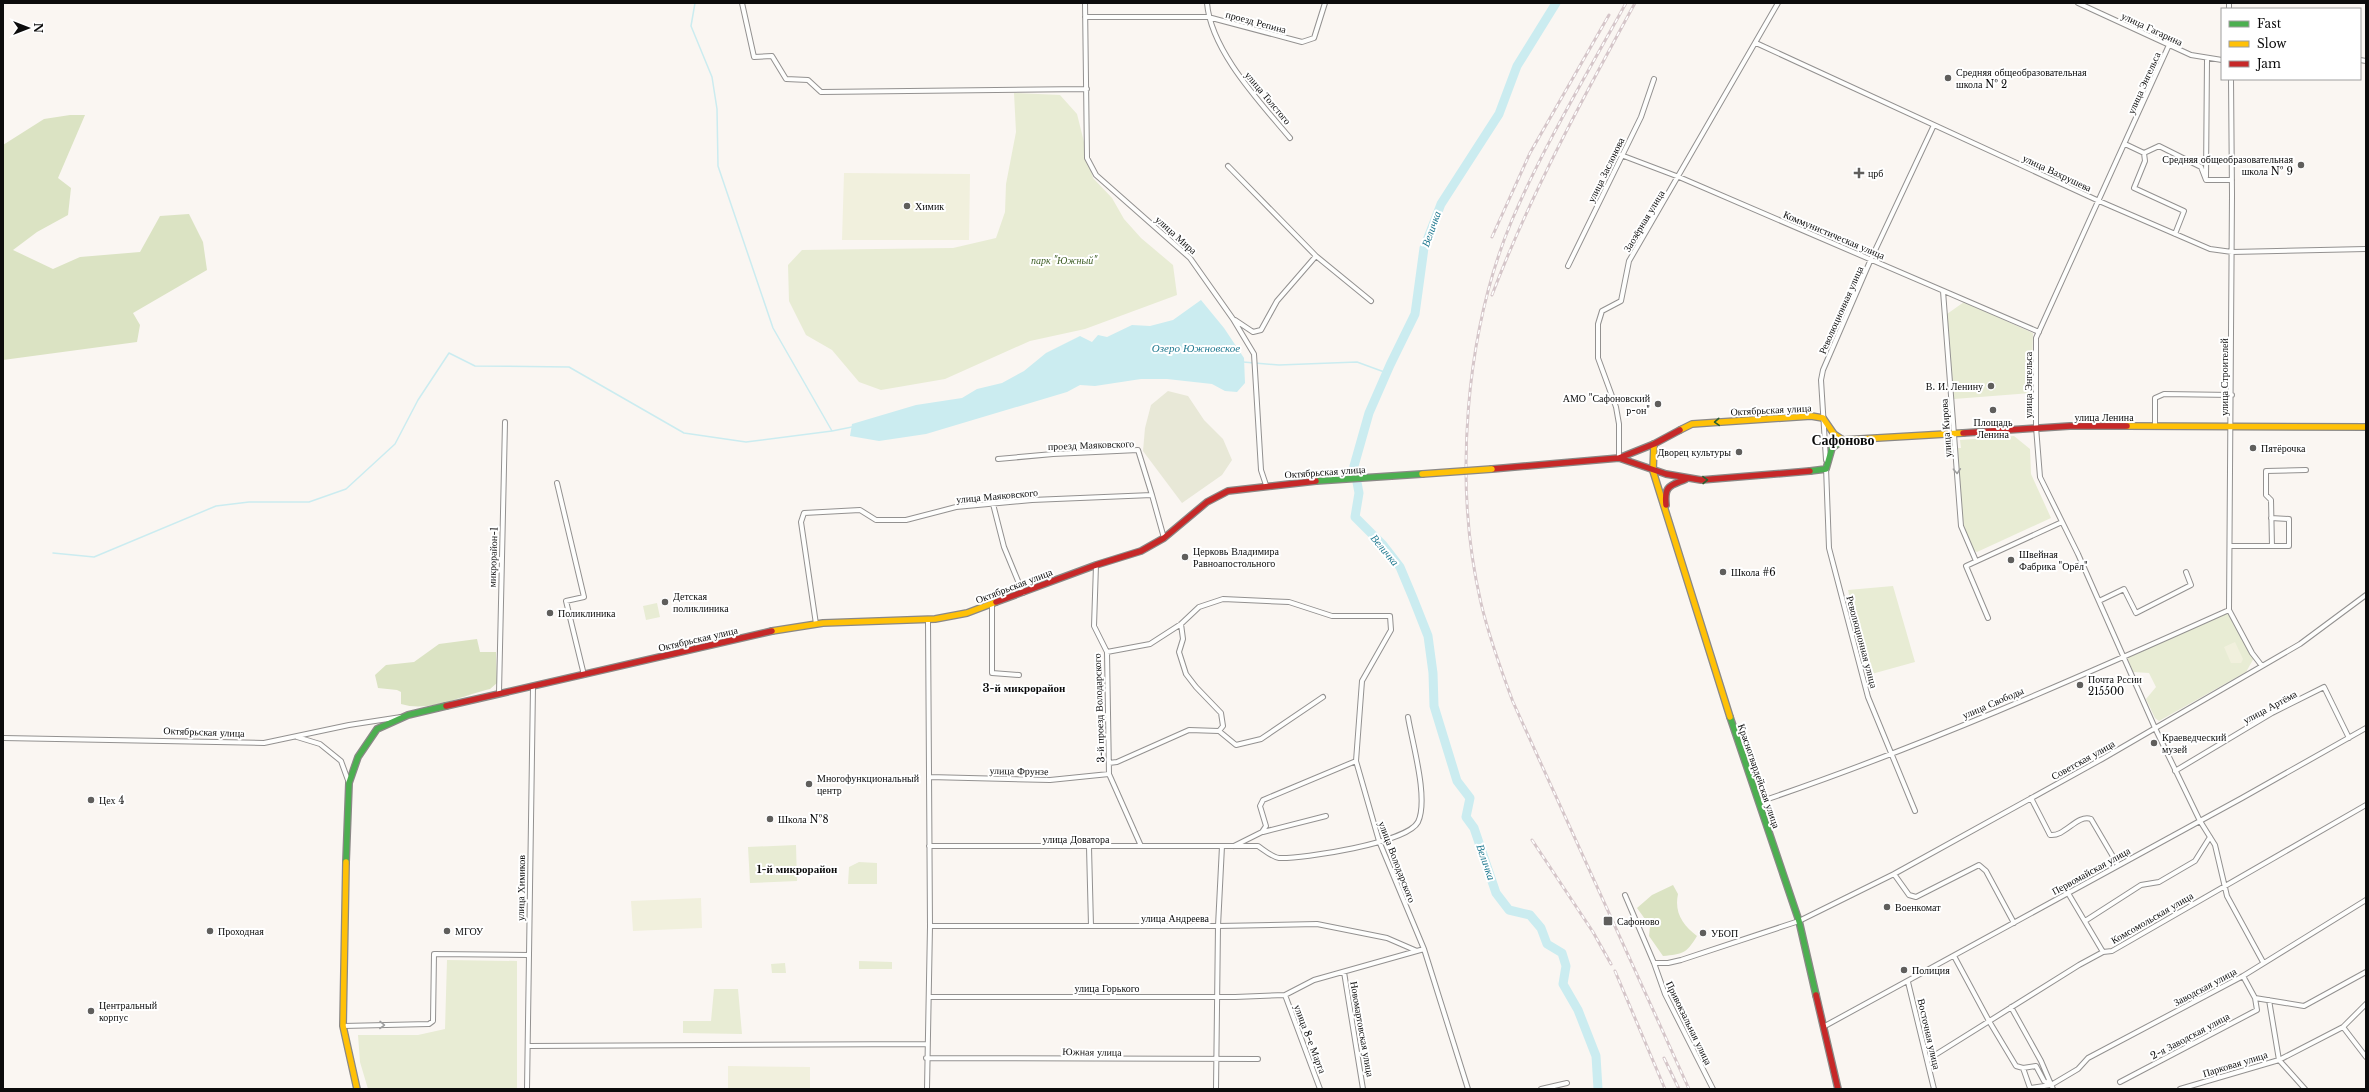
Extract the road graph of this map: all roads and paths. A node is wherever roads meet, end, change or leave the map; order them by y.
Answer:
1 (742, 3) edge
2 (1085, 3) edge
3 (1207, 3) edge
4 (1325, 3) edge
5 (1778, 3) edge
6 (2078, 3) edge
7 (1085, 17) junction
8 (1208, 17) junction
9 (1756, 43) junction
10 (2169, 45) junction
11 (2207, 59) junction
12 (2221, 60) edge
13 (1654, 79) dead end
14 (2231, 80) edge
15 (1086, 89) junction
16 (1934, 125) junction
17 (1290, 138) dead end
18 (2125, 144) junction
19 (2144, 153) junction
20 (1621, 155) junction
21 (1228, 166) dead end
22 (1679, 177) junction
23 (2206, 180) junction
24 (2232, 180) junction
25 (2099, 201) junction
26 (2175, 234) junction
27 (2366, 248) edge
28 (2232, 252) junction
29 (1316, 256) junction
30 (1871, 259) junction
31 (1568, 266) dead end
32 (1943, 291) junction
33 (1371, 301) dead end
34 (1234, 319) junction
35 (2039, 332) junction
36 (2232, 395) junction
37 (1823, 418) junction
38 (505, 422) dead end
39 (2155, 426) junction
40 (2036, 427) junction
41 (2231, 427) junction
42 (2366, 427) edge
43 (1955, 432) junction
44 (1843, 440) junction
45 (1654, 444) junction
46 (1620, 458) junction
47 (998, 459) dead end
48 (1826, 470) junction
49 (2306, 470) dead end
50 (1653, 471) junction
51 (1687, 479) junction
52 (557, 483) dead end
53 (1266, 485) junction
54 (1152, 495) junction
55 (992, 504) junction
56 (1666, 511) junction
57 (2271, 518) junction
58 (2062, 522) junction
59 (1164, 538) junction
60 (2230, 546) junction
61 (2272, 546) junction
62 (1976, 561) junction
63 (1096, 565) junction
64 (2186, 572) dead end
65 (1023, 593) junction
66 (2366, 595) edge
67 (2099, 601) junction
68 (992, 604) junction
69 (2229, 610) junction
70 (1988, 618) dead end
71 (928, 620) junction
72 (816, 624) junction
73 (1181, 624) junction
74 (1107, 652) junction
75 (2124, 657) junction
76 (2262, 666) junction
77 (584, 675) junction
78 (1019, 675) dead end
79 (532, 687) junction
80 (499, 693) junction
81 (1323, 697) dead end
82 (402, 717) junction
83 (1408, 717) dead end
84 (2155, 728) junction
85 (2366, 728) edge
86 (1219, 731) junction
87 (297, 736) junction
88 (3, 738) edge
89 (2348, 738) junction
90 (1890, 754) junction
91 (1356, 761) junction
92 (1109, 763) junction
93 (2175, 771) junction
94 (1109, 774) junction
95 (929, 778) junction
96 (349, 783) junction
97 (2031, 798) junction
98 (1759, 802) junction
99 (2366, 805) edge
100 (1915, 811) dead end
101 (1326, 816) dead end
102 (2200, 821) junction
103 (1262, 832) junction
104 (2210, 837) junction
105 (1379, 841) junction
106 (929, 846) junction
107 (1141, 846) junction
108 (1222, 846) junction
109 (1089, 847) junction
110 (1234, 847) junction
111 (2118, 865) junction
112 (1894, 874) junction
113 (2225, 886) junction
114 (2068, 893) junction
115 (1625, 896) dead end
116 (2366, 900) edge
117 (1799, 921) junction
118 (2085, 921) junction
119 (2014, 923) junction
120 (930, 926) junction
121 (1091, 926) junction
122 (1218, 926) junction
123 (1424, 949) junction
124 (1416, 951) junction
125 (2102, 952) junction
126 (528, 955) junction
127 (1954, 956) junction
128 (1654, 962) junction
129 (2263, 962) junction
130 (1344, 972) junction
131 (2366, 972) edge
132 (2243, 976) junction
133 (1908, 982) junction
134 (1216, 995) junction
135 (1285, 995) junction
136 (929, 997) junction
137 (2255, 998) junction
138 (2269, 1000) junction
139 (2366, 1004) edge
140 (2011, 1007) junction
141 (1989, 1021) junction
142 (343, 1026) junction
143 (1823, 1027) junction
144 (2342, 1027) junction
145 (927, 1044) junction
146 (528, 1046) junction
147 (2366, 1057) edge
148 (926, 1058) junction
149 (1216, 1059) junction
150 (1258, 1059) dead end
151 (1927, 1060) junction
152 (2278, 1060) junction
153 (2023, 1068) junction
154 (2120, 1082) dead end
155 (1567, 1083) dead end
156 (2052, 1087) edge
157 (1836, 1088) edge
158 (357, 1089) edge
159 (527, 1089) edge
160 (927, 1089) edge
161 (1216, 1089) edge
162 (1320, 1089) edge
163 (1363, 1089) edge
164 (1468, 1089) edge
165 (1541, 1089) edge
166 (1713, 1089) edge
167 (1934, 1089) edge
168 (2180, 1089) edge
169 (2305, 1089) edge

1 - 15 street
2 - 7 street, улица Мира
3 - 8 street, улица Толстого
4 - 8 street, проезд Репина
5 - 9 street, Заозёрная улица
6 - 10 street, улица Гагарина
7 - 8 street, проезд Репина
7 - 15 street, улица Мира
8 - 17 street, улица Толстого
9 - 16 street, улица Вахрушева
9 - 22 street, Заозёрная улица
10 - 11 street, улица Гагарина
10 - 18 street, улица Энгельса
11 - 12 street, улица Гагарина
11 - 23 street
13 - 20 street, улица Заслонова
14 - 24 street, улица Строителей
15 - 34 street, улица Мира
16 - 25 street, улица Вахрушева
16 - 30 street, Революционная улица
18 - 19 street
18 - 25 street, улица Энгельса
19 - 23 street
19 - 26 street
20 - 22 street, Коммунистическая улица
20 - 31 street, улица Заслонова
21 - 29 street
22 - 30 street, Коммунистическая улица
22 - 46 street, Заозёрная улица
23 - 24 street
24 - 28 street, улица Строителей
25 - 26 street, улица Вахрушева
25 - 35 street, улица Энгельса
26 - 28 street, улица Вахрушева
27 - 28 street, улица Вахрушева
28 - 36 street, улица Строителей
29 - 33 street
29 - 34 street
30 - 32 street, Коммунистическая улица
30 - 37 street, Революционная улица
32 - 35 street, Коммунистическая улица
32 - 43 street, улица Кирова
34 - 53 street, улица Мира
35 - 40 street, улица Энгельса
36 - 39 street
36 - 41 street, улица Строителей
37 - 44 main road, Октябрьская улица
37 -> 45 main road, Октябрьская улица
37 - 48 street, Революционная улица
38 - 80 street, микрорайон-1
39 - 40 main road, улица Ленина
39 - 41 main road, улица Ленина
40 - 43 main road, улица Ленина
40 - 58 street, улица Энгельса
41 - 42 main road, улица Ленина
41 - 60 street, улица Строителей
43 - 44 main road, улица Ленина
43 -> 62 street, улица Кирова
44 - 48 main road
45 - 46 main road, Октябрьская улица
45 - 50 main road
46 - 50 main road, Октябрьская улица
46 - 53 main road, Октябрьская улица, bridge
47 - 54 street, проезд Маяковского
51 -> 48 main road, Октябрьская улица
48 - 90 street, Революционная улица
49 - 57 street
50 - 51 main road, Октябрьская улица
50 - 56 main road, Красногвардейская улица
51 - 56 main road
52 - 77 street
53 - 59 main road, Октябрьская улица
54 - 55 street, улица Маяковского
54 - 59 street
55 - 65 street
55 - 72 street, улица Маяковского
56 - 98 main road, Красногвардейская улица
57 - 61 street
57 - 61 street
58 - 62 street
58 - 67 street, улица Энгельса
59 - 63 main road, Октябрьская улица
60 - 61 street
60 - 69 street, улица Строителей
62 - 70 street
63 - 65 main road, Октябрьская улица
63 - 74 street, 3-й проезд Володарского
64 - 67 street
65 - 68 main road, Октябрьская улица
66 - 76 street, Советская улица
67 - 75 street, улица Энгельса
68 - 71 main road, Октябрьская улица
68 - 78 street
69 - 75 street, улица Свободы
69 - 76 street, улица Строителей
71 - 72 main road, Октябрьская улица
71 - 95 street
72 - 77 main road, Октябрьская улица
73 - 74 street
73 - 86 street
73 - 91 street, улица Володарского
74 - 92 street, 3-й проезд Володарского
75 - 84 street, улица Энгельса
75 - 90 street, улица Свободы
76 - 84 street, Советская улица
77 - 79 main road, Октябрьская улица
79 - 80 main road, Октябрьская улица
79 - 126 street, улица Химиков
80 - 82 main road, Октябрьская улица
81 - 86 street
82 - 87 street, Октябрьская улица
82 - 96 main road, Октябрьская улица
83 - 105 street, улица Доватора
84 - 93 street, улица Энгельса
84 - 97 street, Советская улица
85 - 89 street, Первомайская улица
86 - 92 street
87 - 88 street, Октябрьская улица
87 - 96 street
89 - 93 street, улица Артёма
89 - 102 street, Первомайская улица
90 - 98 street, улица Свободы
90 - 100 street, Революционная улица
91 - 103 street
91 - 105 street, улица Володарского
92 - 94 street, 3-й проезд Володарского
93 - 102 street, улица Энгельса
94 - 95 street, улица Фрунзе
94 - 107 street, 3-й проезд Володарского
95 - 106 street
96 - 142 main road, Октябрьская улица
97 - 111 street
97 - 112 street, Советская улица
98 - 117 main road, Красногвардейская улица
99 - 113 street, Комсомольская улица
101 - 103 street
102 - 104 street, улица Энгельса
102 - 111 street, Первомайская улица
103 - 110 street
104 - 113 street, улица Энгельса
104 - 118 street
105 - 110 street, улица Доватора
105 - 123 street, улица Володарского
106 - 109 street, улица Доватора
106 - 120 street
107 - 108 street, улица Доватора
107 - 109 street, улица Доватора
108 - 110 street, улица Доватора
108 - 122 street
109 - 121 street
111 - 114 street, Первомайская улица
112 - 117 street, Советская улица
112 - 119 street
113 - 125 street, Комсомольская улица
113 - 129 street, улица Энгельса
114 - 118 street
114 - 119 street, Первомайская улица
115 - 128 street, Привокзальная улица
116 - 129 street, Заводская улица
117 - 128 street
117 - 143 main road, Красногвардейская улица
118 - 125 street
119 - 127 street, Первомайская улица
120 - 121 street, улица Андреева
120 - 136 street
121 - 122 street, улица Андреева
122 - 124 street, улица Андреева
122 - 134 street
123 - 124 street
123 - 164 street, улица Володарского
124 - 130 street
125 - 140 street, Комсомольская улица
142 -> 126 street
126 - 146 street, улица Химиков
127 - 133 street, Первомайская улица
127 - 141 street
128 - 166 street, Привокзальная улица
129 - 132 street, Заводская улица
130 - 135 street
130 - 163 street, Новомартовская улица
131 - 138 street
132 - 137 street
132 - 156 street, Заводская улица
133 - 143 street, Первомайская улица
133 - 151 street, Восточная улица
134 - 135 street, улица Горького
134 - 136 street, улица Горького
134 - 149 street
135 - 162 street, улица 8-е Марта
136 - 145 street
137 - 138 street
137 - 154 street, 2-я Заводская улица
138 - 152 street
139 - 144 street
140 - 141 street, Комсомольская улица
140 - 156 street
141 - 151 street, Комсомольская улица
141 - 153 street
142 - 158 main road, Октябрьская улица
143 - 157 main road, Красногвардейская улица
144 - 147 street
144 - 152 street
145 - 146 street
145 - 148 street
146 - 159 street, улица Химиков
148 - 149 street, Южная улица
148 - 160 street
149 - 150 street, Южная улица
149 - 161 street
151 - 167 street, Восточная улица
152 - 168 street, Парковая улица
152 - 169 street, Парковая улица
153 - 156 street
153 - 156 street
155 - 165 street

